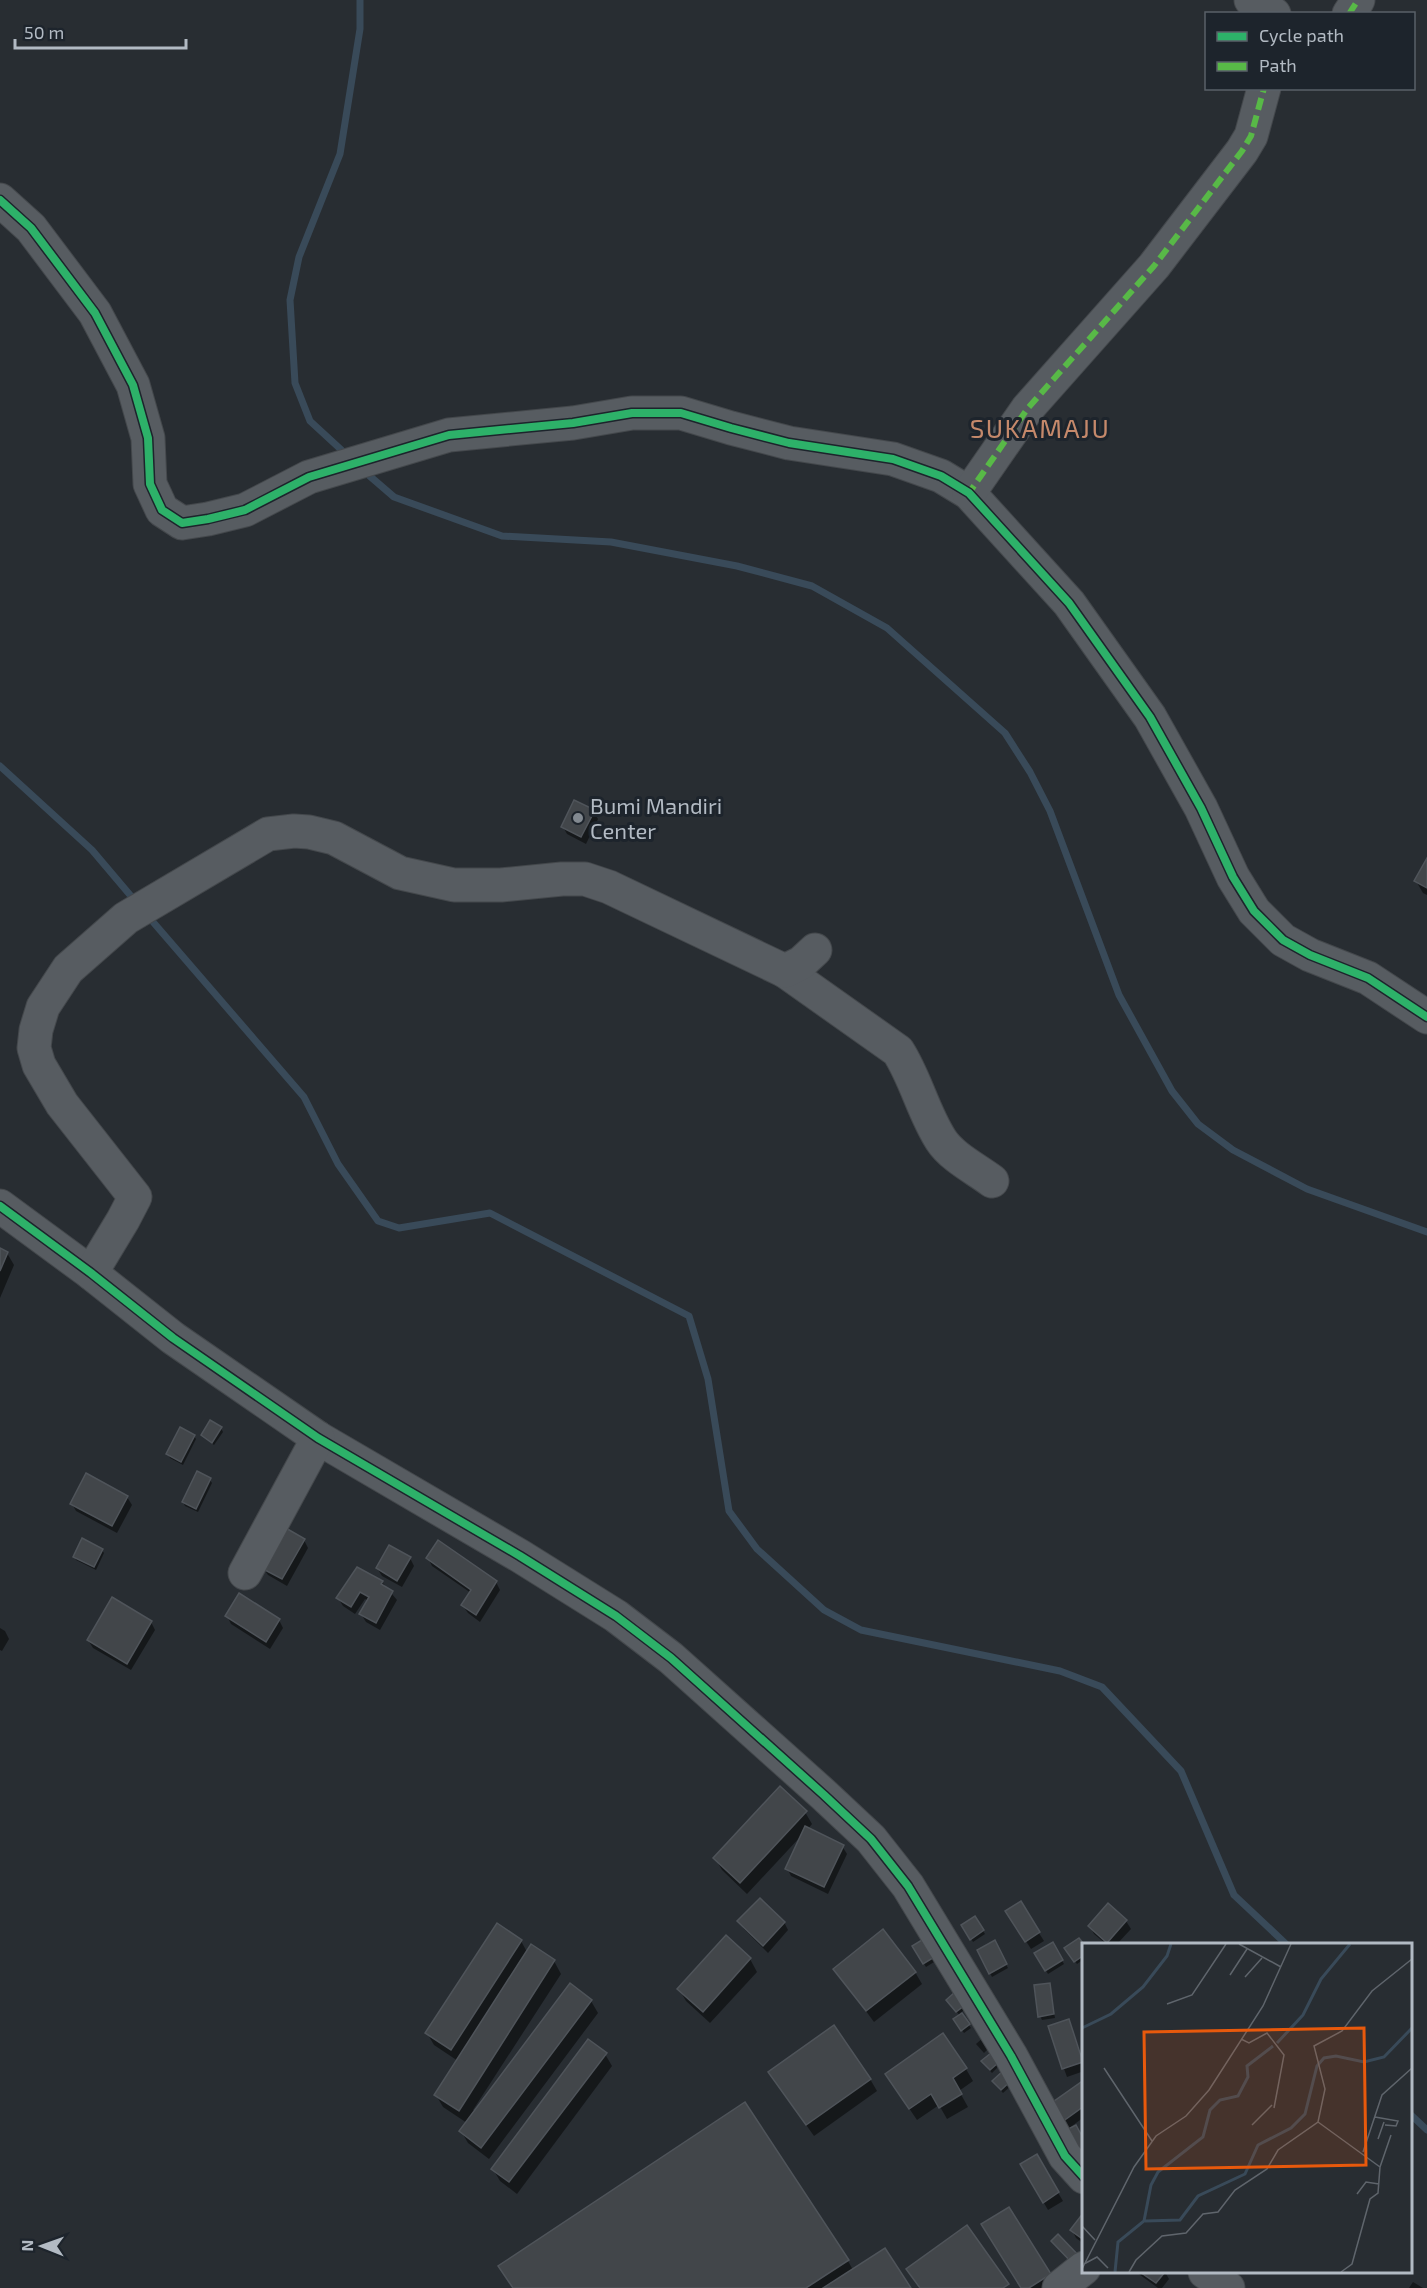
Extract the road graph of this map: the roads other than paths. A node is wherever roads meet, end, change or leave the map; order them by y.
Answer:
1 (1251, 0) edge
2 (1271, 12) edge
3 (1263, 90) edge
4 (0, 200) edge
5 (969, 493) junction
6 (815, 950) dead end
7 (785, 971) junction
8 (1427, 1017) edge
9 (992, 1181) dead end
10 (0, 1206) edge
11 (91, 1273) junction
12 (318, 1438) junction
13 (244, 1573) dead end
14 (1082, 2176) edge
15 (1082, 2269) edge
16 (1208, 2273) edge
17 (1059, 2288) edge
18 (1228, 2288) edge

1 - 2 street
3 - 5 street
4 - 5 street
5 - 8 street
6 - 7 street
7 - 9 street
7 - 11 street
10 - 11 street
11 - 12 street
12 - 13 street
12 - 14 street
15 - 17 street
16 - 18 street

